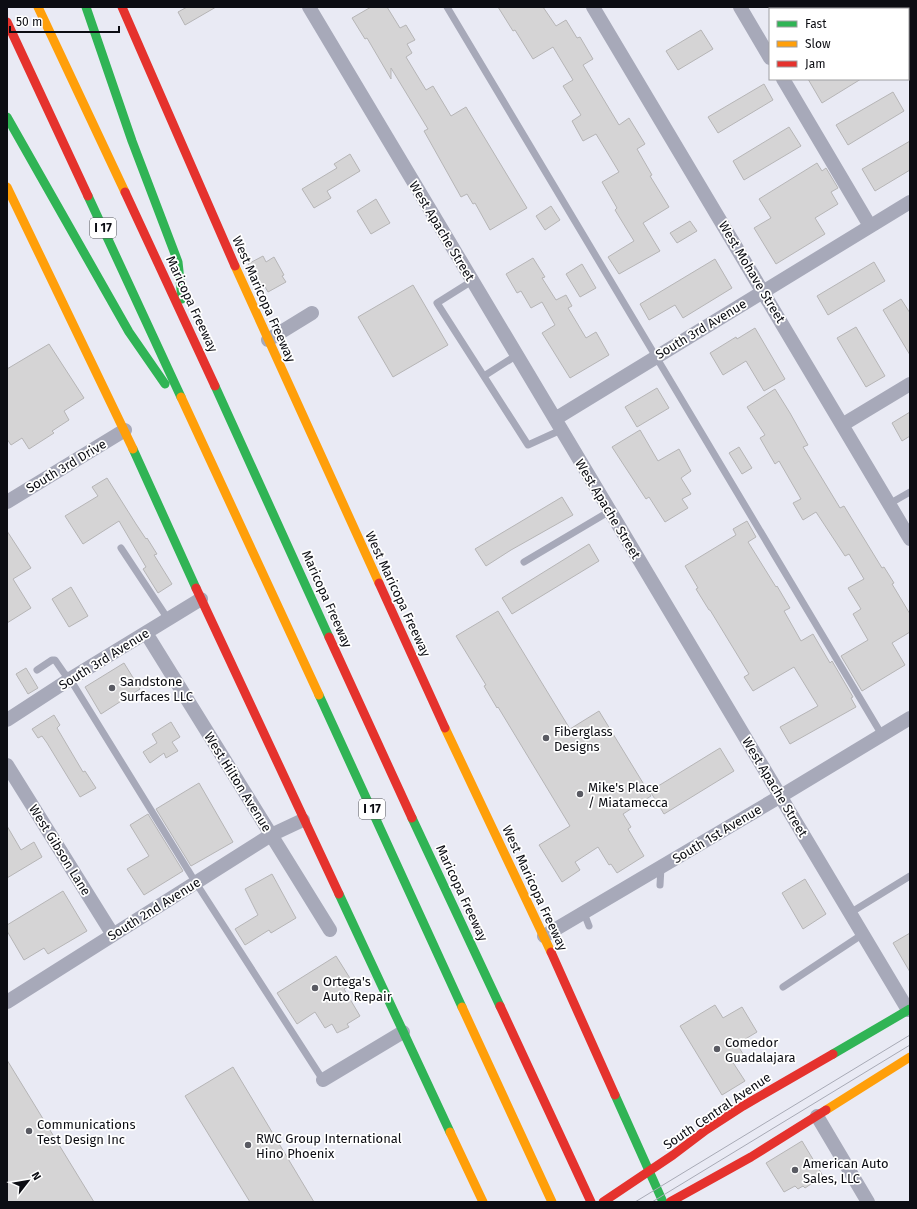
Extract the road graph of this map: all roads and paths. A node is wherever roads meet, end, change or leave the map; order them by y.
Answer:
1 (38, 7) edge
2 (86, 7) edge
3 (122, 7) edge
4 (308, 7) edge
5 (447, 7) edge
6 (593, 7) edge
7 (740, 7) edge
8 (7, 22) edge
9 (769, 56) edge
10 (783, 80) edge
11 (7, 116) edge
12 (7, 187) edge
13 (910, 202) edge
14 (870, 226) junction
15 (472, 281) junction
16 (763, 291) junction
17 (183, 314) junction
18 (312, 314) dead end
19 (268, 340) junction
20 (517, 356) junction
21 (656, 356) junction
22 (484, 376) junction
23 (910, 384) edge
24 (558, 424) junction
25 (842, 425) junction
26 (125, 430) junction
27 (199, 435) junction
28 (910, 492) edge
29 (7, 502) edge
30 (890, 504) junction
31 (610, 511) junction
32 (910, 539) edge
33 (122, 548) dead end
34 (524, 562) dead end
35 (201, 599) junction
36 (168, 619) junction
37 (146, 633) junction
38 (37, 670) dead end
39 (70, 679) junction
40 (910, 718) edge
41 (7, 720) edge
42 (882, 735) junction
43 (7, 765) edge
44 (781, 796) junction
45 (303, 820) junction
46 (271, 835) junction
47 (660, 867) junction
48 (910, 876) edge
49 (196, 882) junction
50 (660, 885) dead end
51 (584, 913) junction
52 (850, 913) junction
53 (589, 926) dead end
54 (330, 930) dead end
55 (863, 934) junction
56 (113, 935) junction
57 (544, 936) junction
58 (783, 987) dead end
59 (7, 1002) edge
60 (909, 1010) edge
61 (403, 1032) junction
62 (910, 1057) edge
63 (323, 1080) joint
64 (817, 1116) junction
65 (649, 1172) junction
66 (483, 1202) edge
67 (552, 1202) edge
68 (591, 1202) edge
69 (603, 1202) edge
70 (663, 1202) edge
71 (670, 1202) edge
72 (868, 1202) edge

1 - 17 main road, Maricopa Freeway / I 17
2 - 17 main road
3 - 19 main road, West Maricopa Freeway
4 - 15 street, West Apache Street
5 - 21 lane
6 - 16 street, West Mohave Street
7 - 9 street
8 - 27 main road, I 17
10 - 14 street
11 - 27 main road
12 - 26 main road
13 - 14 street, South 3rd Avenue
14 - 16 street, South 3rd Avenue
15 - 20 street, West Apache Street
15 - 22 lane
16 - 21 street, South 3rd Avenue
16 - 25 street, West Mohave Street
17 - 68 main road, Maricopa Freeway / I 17
18 - 19 street
19 - 57 main road, West Maricopa Freeway
20 - 22 lane
20 - 24 street, West Apache Street
21 - 24 street, South 3rd Avenue
21 - 42 lane
22 - 24 lane
23 - 25 street
24 - 31 street, West Apache Street
25 - 30 street, West Mohave Street
26 - 29 street, South 3rd Drive
26 - 35 main road
27 - 67 main road, I 17
28 - 30 lane
30 - 32 street, West Mohave Street
31 - 34 lane
31 - 44 street, West Apache Street
33 - 36 lane
35 - 36 street, South 3rd Avenue
35 - 45 main road
36 - 37 street, South 3rd Avenue
37 - 39 street, South 3rd Avenue
37 - 46 street, West Hilton Avenue
38 - 39 lane
39 - 41 street, South 3rd Avenue
39 - 49 lane
40 - 42 street, South 1st Avenue
42 - 44 street, South 1st Avenue
43 - 56 street, West Gibson Lane
44 - 47 street, South 1st Avenue
44 - 52 street, West Apache Street
45 - 46 street, South 2nd Avenue
45 - 61 main road
46 - 49 street, South 2nd Avenue
46 - 54 street, West Hilton Avenue
47 - 50 lane
47 - 51 street, South 1st Avenue
48 - 52 lane
49 - 56 street, South 2nd Avenue
49 - 63 lane
51 - 53 lane
51 - 57 street, South 1st Avenue
52 - 55 street, West Apache Street
55 - 58 lane
55 - 60 street, West Apache Street
56 - 59 street, South 2nd Avenue
57 - 65 main road, West Maricopa Freeway
60 - 65 main road, South Central Avenue
61 - 63 street
61 - 66 main road
62 - 64 main road
64 - 71 main road
64 - 72 street
65 - 69 main road, South Central Avenue
65 - 70 main road, West Maricopa Freeway

